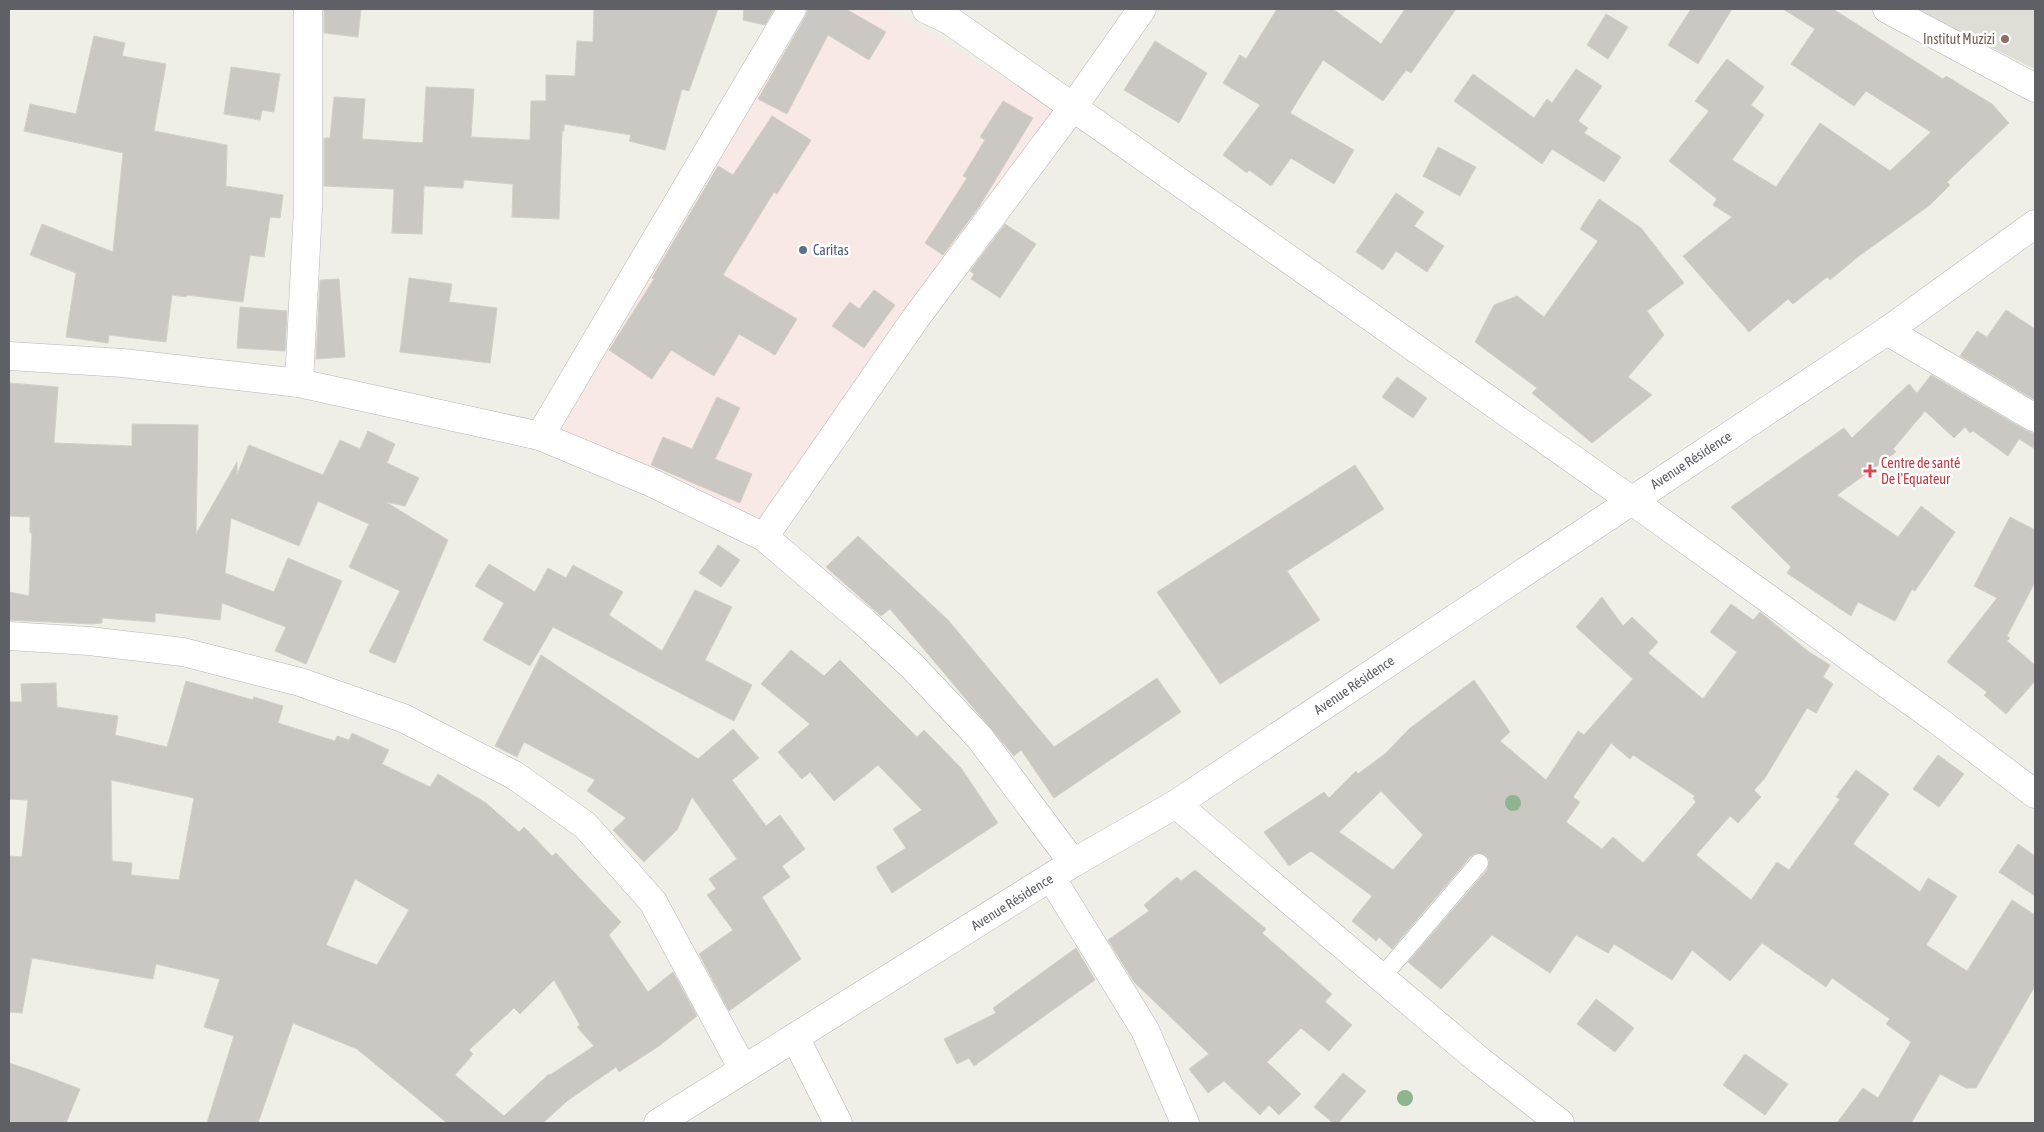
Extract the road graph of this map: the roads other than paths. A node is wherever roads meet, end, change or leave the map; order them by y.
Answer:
1 (308, 9) edge
2 (792, 9) edge
3 (926, 9) edge
4 (1142, 9) edge
5 (1887, 9) edge
6 (2035, 88) edge
7 (1073, 107) junction
8 (2035, 224) edge
9 (1887, 331) junction
10 (9, 356) edge
11 (299, 383) junction
12 (2035, 418) edge
13 (540, 436) junction
14 (1631, 500) junction
15 (764, 537) junction
16 (9, 636) edge
17 (2035, 794) edge
18 (1176, 804) junction
19 (1479, 863) dead end
20 (1062, 870) junction
21 (1381, 978) junction
22 (795, 1037) junction
23 (743, 1069) junction
24 (658, 1123) edge
25 (838, 1123) edge
26 (1185, 1123) edge
27 (1560, 1123) edge

1 - 11 street
2 - 13 street
3 - 7 street
4 - 7 street
5 - 6 street
7 - 14 street
7 - 15 street
8 - 9 street, Avenue Résidence
9 - 12 street
9 - 14 street, Avenue Résidence
10 - 11 street
11 - 13 street
13 - 15 street
14 - 17 street
14 - 18 street, Avenue Résidence
15 - 20 street
16 - 23 street
18 - 20 street, Avenue Résidence
18 - 21 street
19 - 21 lane
20 - 22 street, Avenue Résidence
20 - 26 street
21 - 27 street
22 - 23 street, Avenue Résidence
22 - 25 street
23 - 24 street, Avenue Résidence

